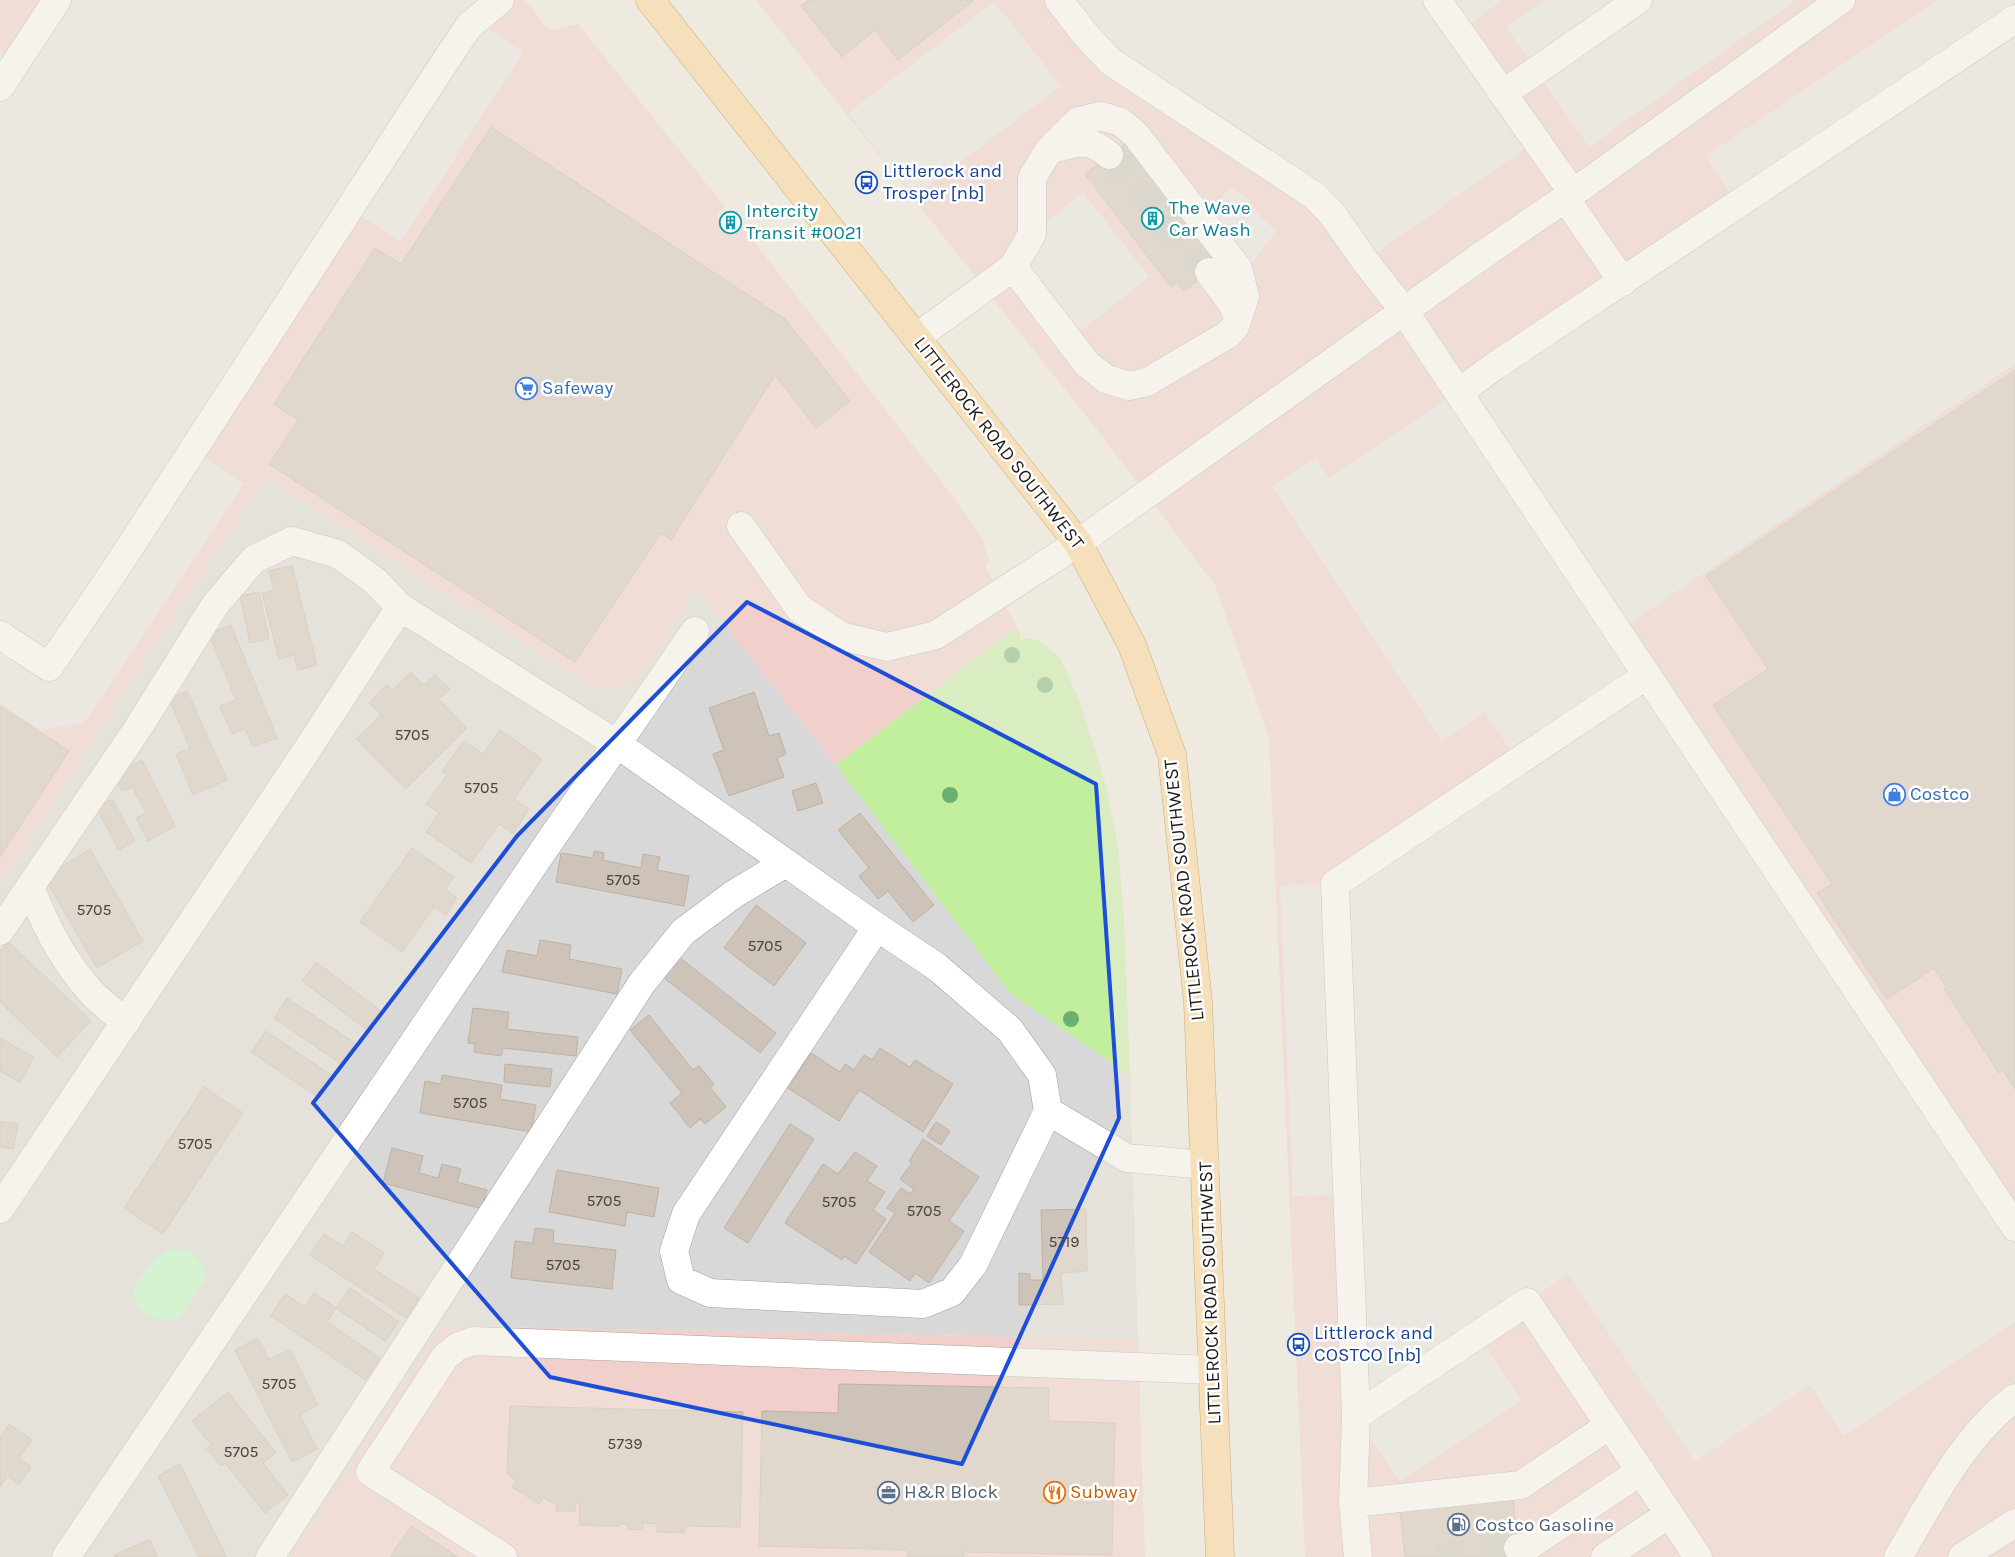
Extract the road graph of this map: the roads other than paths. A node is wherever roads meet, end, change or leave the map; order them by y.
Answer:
1 (500, 0) edge
2 (650, 0) edge
3 (1058, 0) edge
4 (1437, 0) edge
5 (1638, 0) edge
6 (1842, 0) edge
7 (55, 1) edge
8 (2015, 19) edge
9 (0, 86) edge
10 (1504, 93) junction
11 (1049, 150) junction
12 (1110, 155) tunnel mouth
13 (1569, 195) junction
14 (1013, 267) junction
15 (1209, 272) tunnel mouth
16 (1623, 282) junction
17 (1404, 311) junction
18 (1238, 318) junction
19 (917, 337) junction
20 (1458, 392) junction
21 (741, 526) dead end
22 (1078, 542) junction
23 (400, 607) junction
24 (695, 631) dead end
25 (0, 635) edge
26 (1647, 675) junction
27 (617, 744) junction
28 (786, 863) junction
29 (30, 886) junction
30 (877, 927) junction
31 (0, 931) edge
32 (126, 1022) junction
33 (1048, 1111) junction
34 (1205, 1164) junction
35 (0, 1209) edge
36 (2015, 1227) edge
37 (1213, 1370) junction
38 (2015, 1398) edge
39 (1356, 1416) junction
40 (1610, 1425) junction
41 (1641, 1472) junction
42 (1353, 1503) junction
43 (1670, 1514) junction
44 (2015, 1523) edge
45 (1518, 1548) tunnel mouth
46 (66, 1557) edge
47 (270, 1557) edge
48 (503, 1557) edge
49 (1220, 1557) edge
50 (1358, 1557) edge
51 (1605, 1557) edge
52 (1698, 1557) edge
53 (1898, 1557) edge
54 (1962, 1557) edge

1 - 25 street
2 - 19 main road, LITTLEROCK ROAD SOUTHWEST
3 - 17 street
4 - 10 street
5 - 10 street
6 - 13 street
7 - 9 street
8 - 16 street
10 - 13 street
11 - 12 street
11 - 14 street
11 - 18 street
13 - 16 street
13 - 17 street
14 - 18 street
14 - 19 street
15 - 18 street
16 - 20 street
17 - 20 street
17 - 22 street
19 - 22 main road, LITTLEROCK ROAD SOUTHWEST
20 - 26 street
21 - 22 street
22 - 34 main road, LITTLEROCK ROAD SOUTHWEST
23 - 27 street
23 - 29 street
23 - 32 street
24 - 27 street
26 - 36 street
26 - 39 street
27 - 28 street
27 - 46 street
28 - 30 street
28 - 47 street
29 - 31 street
29 - 32 street
30 - 33 street
30 - 33 street
32 - 35 street
33 - 34 street
34 - 37 main road, LITTLEROCK ROAD SOUTHWEST
37 - 48 street
37 - 49 main road, LITTLEROCK ROAD SOUTHWEST
38 - 53 street
39 - 40 street
39 - 42 street
40 - 41 street
40 - 42 street
41 - 43 street
41 - 45 street
42 - 50 street
43 - 51 street
43 - 52 street
44 - 54 street

